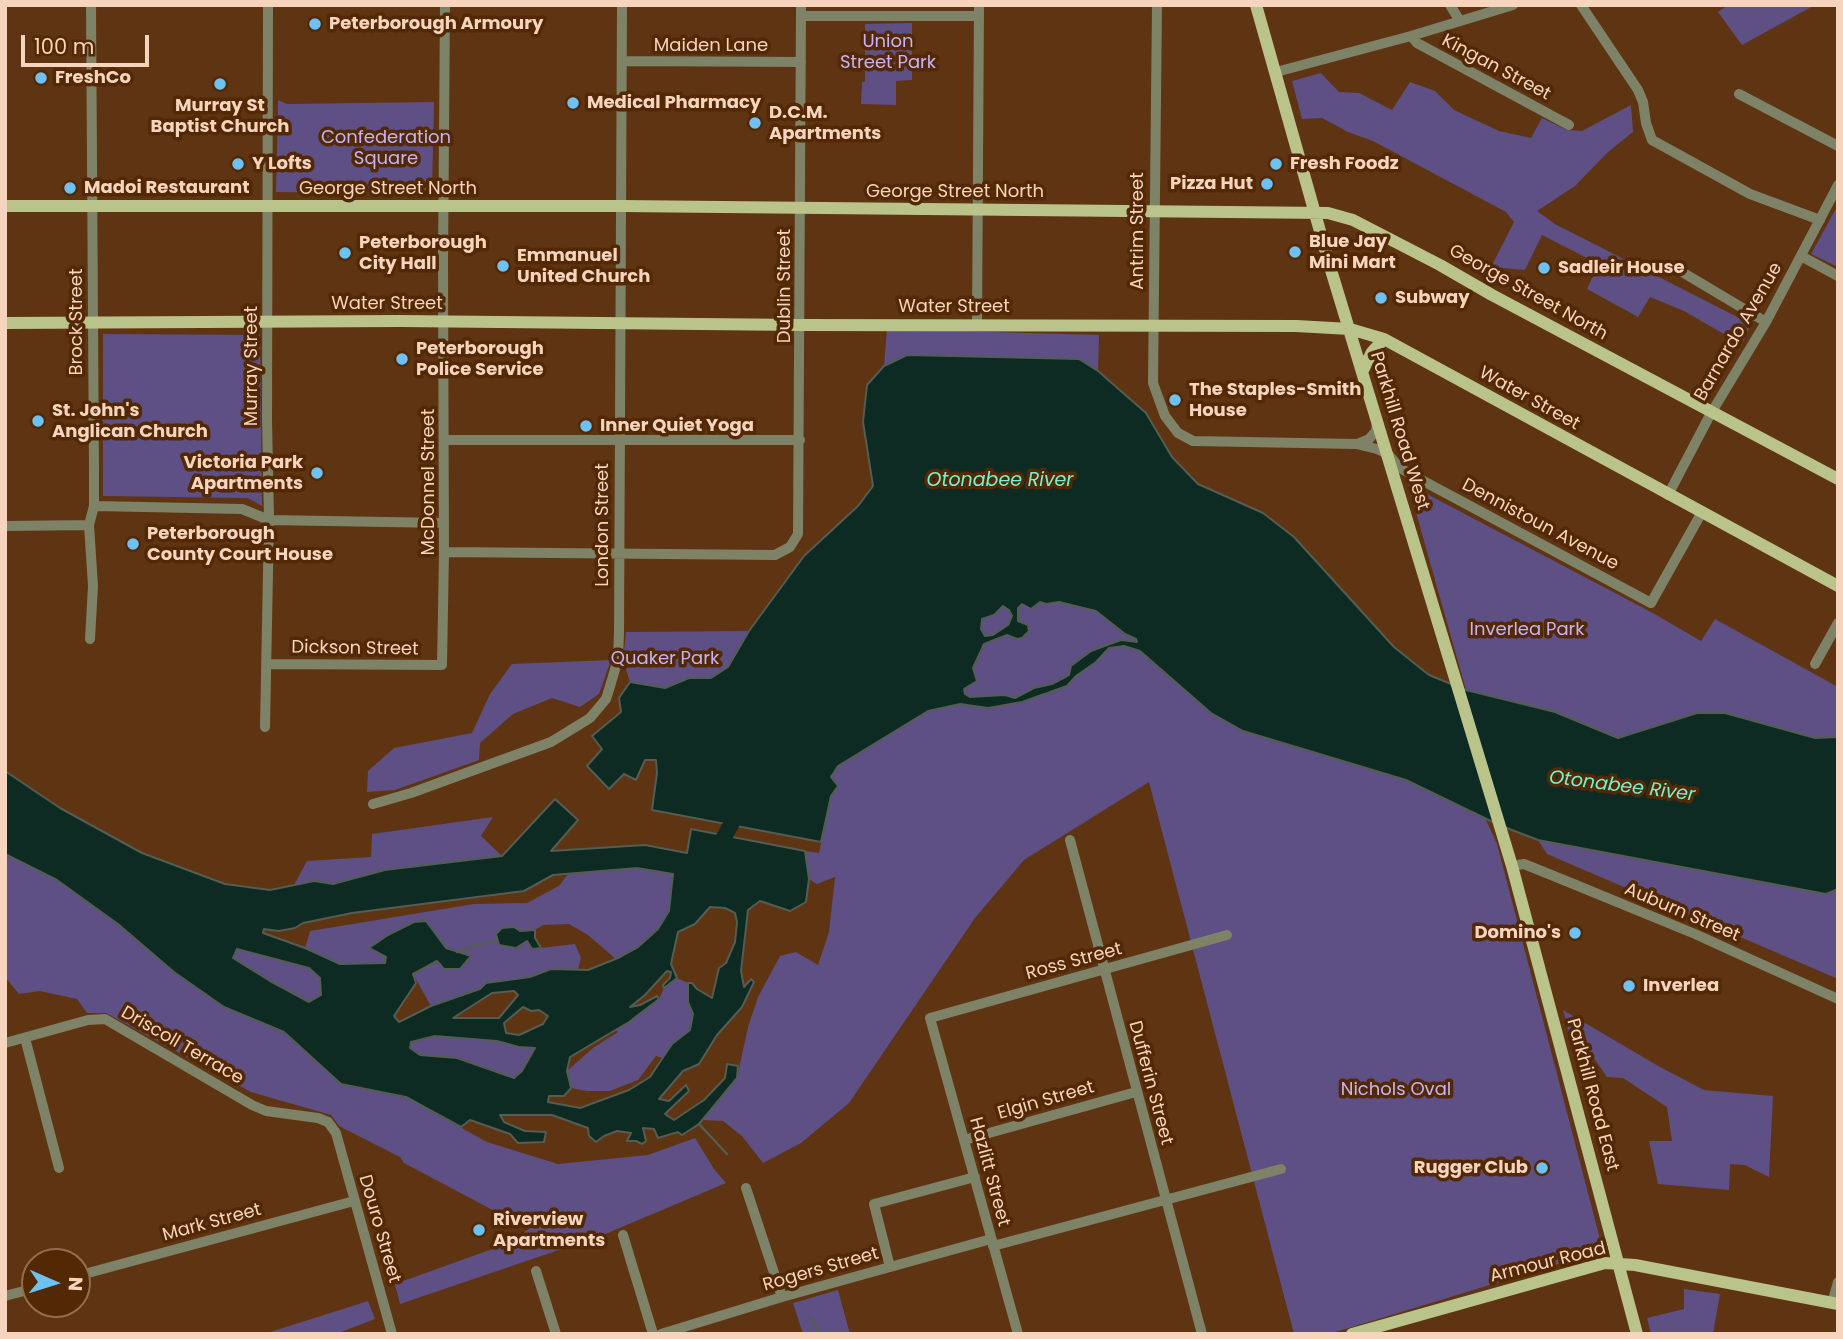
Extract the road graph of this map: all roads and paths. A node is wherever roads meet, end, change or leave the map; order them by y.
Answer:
1 (91, 5) edge
2 (268, 5) edge
3 (445, 5) edge
4 (622, 5) edge
5 (1157, 5) edge
6 (1256, 5) edge
7 (1450, 5) edge
8 (1513, 5) edge
9 (1581, 5) edge
10 (801, 10) edge
11 (979, 11) edge
12 (1460, 21) junction
13 (1411, 36) junction
14 (622, 61) junction
15 (801, 62) junction
16 (1276, 72) junction
17 (1739, 94) dead end
18 (1569, 125) dead end
19 (1838, 146) edge
20 (1838, 185) edge
21 (5, 206) edge
22 (92, 206) junction
23 (268, 206) junction
24 (621, 206) junction
25 (444, 207) junction
26 (800, 209) junction
27 (976, 210) junction
28 (1155, 210) junction
29 (1315, 213) junction
30 (1820, 220) junction
31 (1801, 256) junction
32 (1672, 266) dead end
33 (1838, 276) edge
34 (267, 321) junction
35 (92, 322) junction
36 (444, 322) junction
37 (1766, 322) junction
38 (5, 323) edge
39 (621, 323) junction
40 (977, 324) junction
41 (800, 325) junction
42 (1153, 327) junction
43 (1350, 329) junction
44 (1384, 340) junction
45 (1363, 370) junction
46 (1712, 411) junction
47 (1377, 420) junction
48 (444, 440) junction
49 (800, 440) junction
50 (619, 441) junction
51 (1356, 444) junction
52 (1387, 453) junction
53 (1413, 476) junction
54 (1838, 479) edge
55 (1398, 490) junction
56 (1668, 495) junction
57 (94, 506) junction
58 (1702, 512) junction
59 (269, 520) junction
60 (444, 523) junction
61 (89, 524) junction
62 (5, 526) edge
63 (444, 552) junction
64 (619, 553) junction
65 (1838, 586) edge
66 (1838, 623) edge
67 (90, 639) dead end
68 (268, 664) junction
69 (1815, 664) dead end
70 (442, 665) joint
71 (265, 727) dead end
72 (373, 804) dead end
73 (1070, 840) dead end
74 (1512, 866) junction
75 (1227, 936) dead end
76 (1105, 971) junction
77 (1838, 999) edge
78 (930, 1018) joint
79 (25, 1038) junction
80 (5, 1043) edge
81 (1136, 1091) junction
82 (336, 1133) joint
83 (964, 1140) junction
84 (59, 1168) dead end
85 (1281, 1169) dead end
86 (975, 1177) junction
87 (746, 1188) dead end
88 (1165, 1199) junction
89 (354, 1200) junction
90 (623, 1235) dead end
91 (992, 1243) junction
92 (1619, 1264) junction
93 (890, 1267) junction
94 (537, 1271) dead end
95 (91, 1272) edge
96 (1838, 1282) edge
97 (782, 1297) junction
98 (1835, 1303) edge
99 (1360, 1333) edge
100 (392, 1334) edge
101 (556, 1334) edge
102 (653, 1334) edge
103 (661, 1334) edge
104 (1018, 1334) edge
105 (1202, 1334) edge
106 (1637, 1334) edge

1 - 22 street, Brock Street
2 - 23 street, Murray Street
3 - 25 street, McDonnel Street
4 - 14 street, London Street
5 - 28 street, Antrim Street
6 - 16 main road, Parkhill Road West
7 - 12 street
8 - 12 street
9 - 30 street
10 - 11 street
10 - 15 street, Dublin Street
11 - 27 street
12 - 13 street
13 - 16 street
13 - 18 street, Kingan Street
14 - 15 street, Maiden Lane
14 - 24 street, London Street
15 - 26 street, Dublin Street
16 - 29 main road, Parkhill Road West
17 - 19 street
20 - 30 street, Barnardo Avenue
21 - 22 main road, George Street North
22 - 23 main road, George Street North
22 - 35 street, Brock Street
23 - 25 main road, George Street North
23 - 34 street, Murray Street
24 - 25 main road, George Street North
24 - 26 main road, George Street North
24 - 39 street, London Street
25 - 36 street, McDonnel Street
26 - 27 main road, George Street North
26 - 41 street, Dublin Street
27 - 28 main road, George Street North
27 - 40 street
28 - 29 main road, George Street North
28 - 42 street, Antrim Street
29 - 43 main road, Parkhill Road West
29 - 46 main road, George Street North
30 - 31 street, Barnardo Avenue
31 - 33 street
31 - 37 street, Barnardo Avenue
32 - 37 street
34 - 35 main road, Water Street
34 - 36 main road, Water Street
34 - 59 street, Murray Street
35 - 38 main road, Water Street
35 - 57 street, Brock Street
36 - 39 main road, Water Street
36 - 48 street, McDonnel Street
37 - 46 street, Barnardo Avenue
39 - 41 main road, Water Street
39 - 50 street, London Street
40 - 41 main road, Water Street
40 - 42 main road, Water Street
41 - 49 street, Dublin Street
42 - 43 main road, Water Street
42 - 51 street, Antrim Street
43 - 44 main road, Water Street
43 - 45 main road, Parkhill Road West
44 - 45 main road
44 - 56 main road, Water Street
45 - 47 main road, Parkhill Road West
46 - 54 main road, George Street North
46 - 56 street, Barnardo Avenue
47 - 51 street
47 - 52 main road, Parkhill Road West
48 - 50 street
48 - 60 street, McDonnel Street
49 - 50 street
49 - 64 street, Dublin Street
50 - 64 street, London Street
51 - 52 street
52 - 53 street, Dennistoun Avenue
52 - 55 main road, Parkhill Road West
53 - 55 street
53 - 58 street, Dennistoun Avenue
55 - 74 main road, Parkhill Road West
56 - 58 main road, Water Street
57 - 59 street
57 - 61 street, Brock Street
58 - 65 main road, Water Street
59 - 60 street
59 - 68 street, Murray Street
60 - 63 street, McDonnel Street
61 - 62 street
61 - 67 street, Brock Street
63 - 64 street
63 - 70 street, McDonnel Street
64 - 72 street, London Street
66 - 69 street
68 - 70 street, Dickson Street
68 - 71 street, Murray Street
73 - 76 street, Dufferin Street
74 - 77 street, Auburn Street
74 - 92 main road, Parkhill Road East
75 - 76 street, Ross Street
76 - 78 street, Ross Street
76 - 81 street, Dufferin Street
78 - 83 street, Hazlitt Street
79 - 80 street, Driscoll Terrace
79 - 82 street, Driscoll Terrace
79 - 84 street
81 - 83 street, Elgin Street
81 - 88 street, Dufferin Street
82 - 89 street, Douro Street
83 - 86 street, Hazlitt Street
85 - 88 street, Rogers Street
86 - 91 street, Hazlitt Street
86 - 93 street
87 - 97 street
88 - 91 street, Rogers Street
88 - 105 street, Dufferin Street
89 - 95 street, Mark Street
89 - 100 street, Douro Street
90 - 102 street
91 - 93 street, Rogers Street
91 - 104 street, Hazlitt Street
92 - 98 main road, Armour Road
92 - 99 main road, Armour Road
92 - 106 main road, Parkhill Road East
93 - 97 street, Rogers Street
94 - 101 street
96 - 98 street
97 - 103 street, Rogers Street

